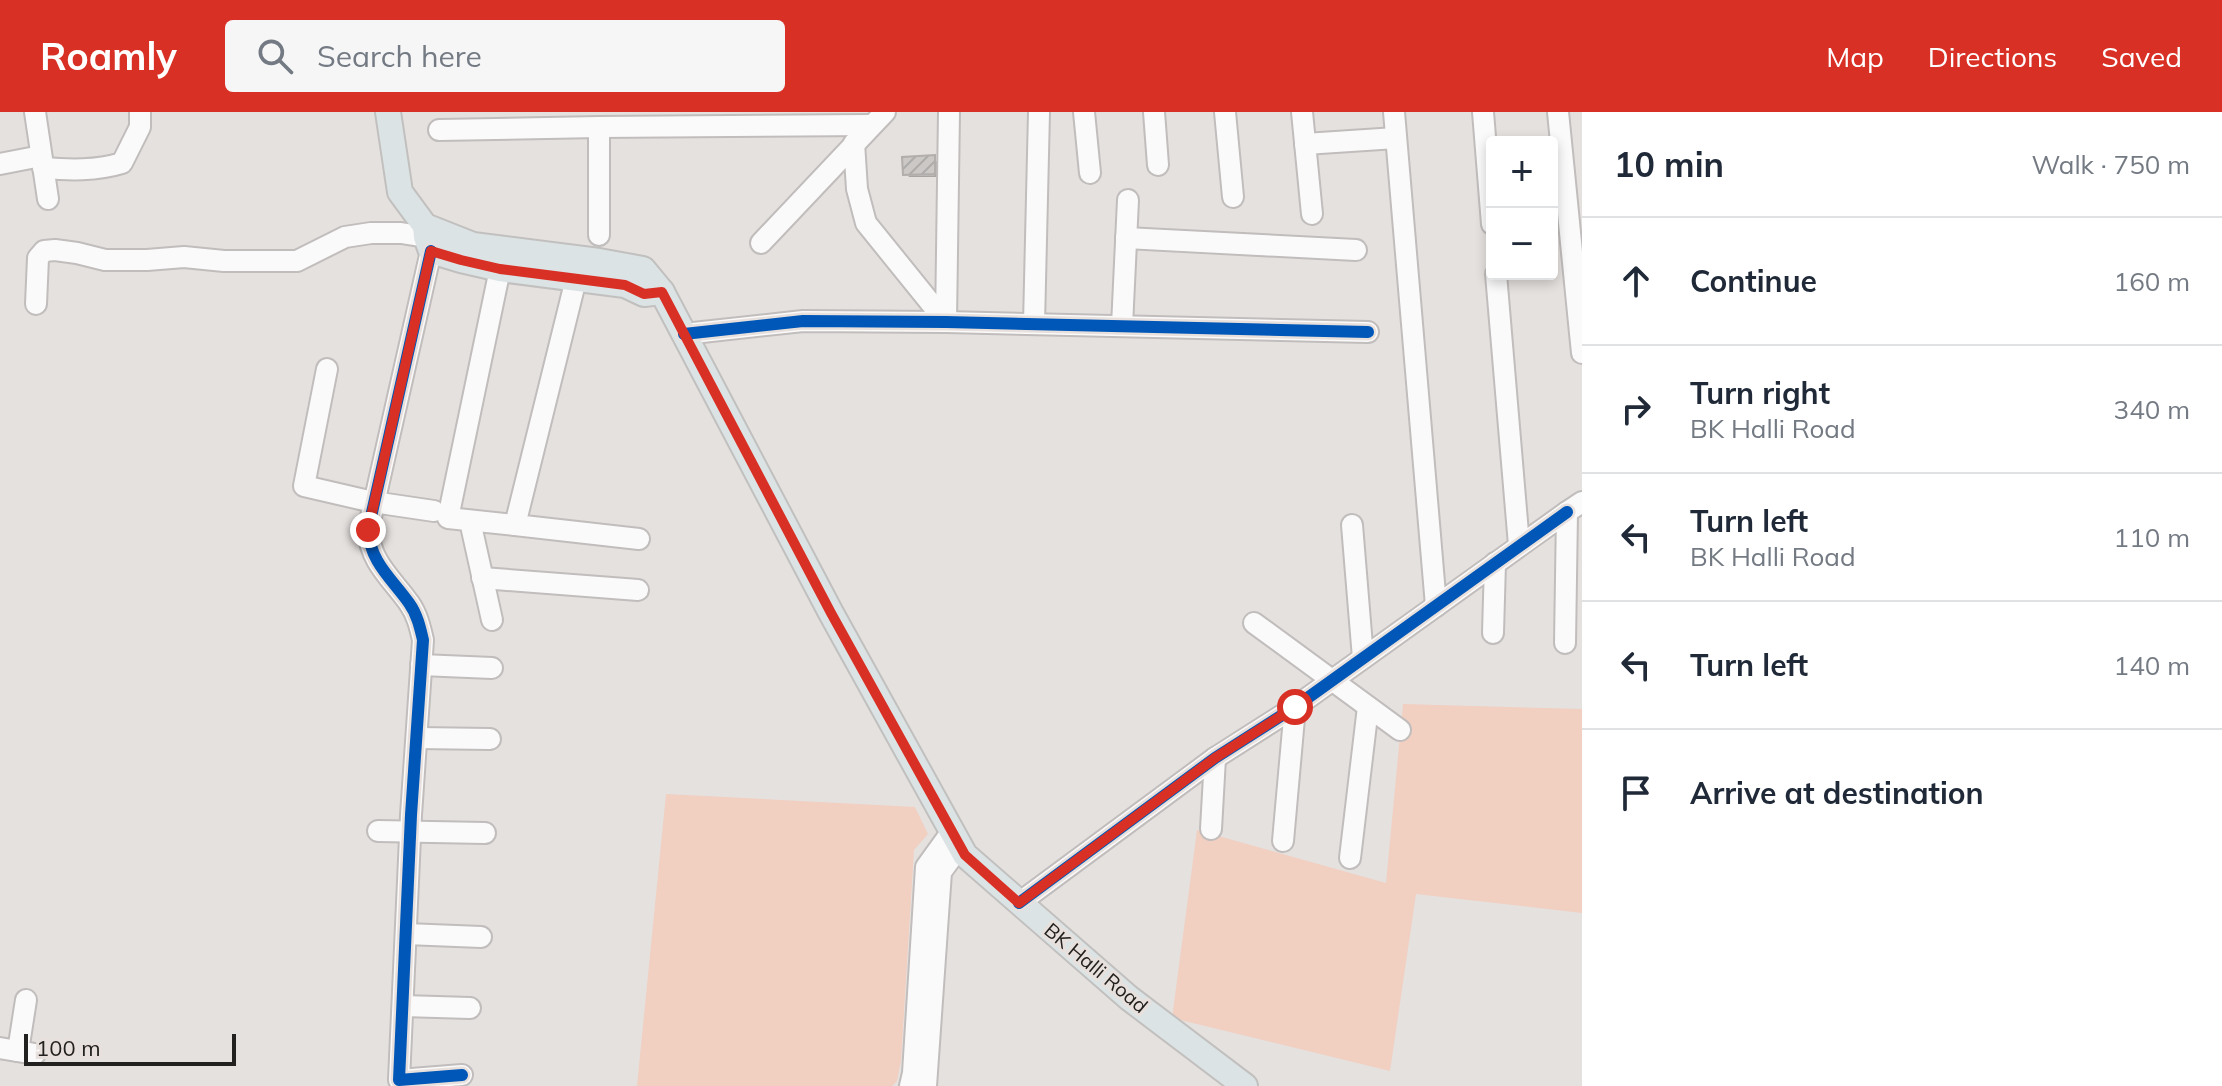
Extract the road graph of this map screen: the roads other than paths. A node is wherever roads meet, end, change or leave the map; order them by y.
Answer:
1 (35, 112) edge
2 (140, 112) edge
3 (388, 112) edge
4 (949, 112) edge
5 (1039, 112) edge
6 (1084, 112) edge
7 (1154, 112) edge
8 (1225, 112) edge
9 (1302, 112) edge
10 (1394, 112) edge
11 (1483, 112) edge
12 (1558, 112) edge
13 (778, 119) edge
14 (865, 124) edge
15 (599, 127) junction
16 (439, 130) dead end
17 (1396, 138) junction
18 (1305, 144) junction
19 (42, 162) junction
20 (0, 164) edge
21 (1158, 165) dead end
22 (1090, 173) dead end
23 (1233, 197) dead end
24 (48, 199) dead end
25 (1128, 200) dead end
26 (1491, 208) edge
27 (1312, 214) dead end
28 (599, 235) dead end
29 (427, 238) junction
30 (1126, 238) junction
31 (761, 243) dead end
32 (1356, 250) dead end
33 (500, 269) junction
34 (577, 269) junction
35 (1497, 280) edge
36 (36, 304) dead end
37 (946, 322) junction
38 (1034, 324) junction
39 (1122, 326) junction
40 (1368, 332) dead end
41 (684, 334) junction
42 (1582, 353) edge
43 (327, 369) dead end
44 (373, 502) junction
45 (1574, 507) edge
46 (434, 511) dead end
47 (470, 521) junction
48 (515, 525) junction
49 (1352, 525) dead end
50 (639, 539) dead end
51 (1519, 545) junction
52 (1495, 563) junction
53 (482, 578) junction
54 (638, 590) dead end
55 (1436, 606) junction
56 (492, 620) dead end
57 (1254, 623) dead end
58 (1493, 633) dead end
59 (1565, 643) dead end
60 (1363, 658) junction
61 (421, 665) junction
62 (492, 668) dead end
63 (1332, 680) junction
64 (1295, 707) junction
65 (1368, 707) junction
66 (1400, 730) dead end
67 (417, 738) junction
68 (490, 739) dead end
69 (1215, 758) junction
70 (1211, 829) dead end
71 (378, 831) dead end
72 (411, 833) junction
73 (485, 833) dead end
74 (956, 838) junction
75 (1283, 841) dead end
76 (1350, 858) dead end
77 (1019, 903) junction
78 (406, 934) junction
79 (481, 937) dead end
80 (26, 1000) dead end
81 (403, 1006) junction
82 (470, 1008) dead end
83 (18, 1051) edge
84 (462, 1075) dead end
85 (910, 1086) edge
86 (926, 1086) edge
87 (1245, 1086) edge

1 - 19 street
2 - 19 street
3 - 29 main road
4 - 37 street
5 - 38 street
6 - 22 street
7 - 21 street
8 - 23 street
9 - 18 street
10 - 17 street
11 - 26 street
12 - 42 street
13 - 14 street
13 - 15 street
14 - 31 street
14 - 37 street
15 - 16 street
15 - 28 street
17 - 18 street
17 - 55 street
18 - 27 street
19 - 20 street
19 - 24 street
25 - 30 street
29 - 33 main road, BK Halli Road
29 - 34 main road, BK Halli Road
29 - 36 street
29 - 44 street
30 - 32 street
30 - 39 street
33 - 34 main road, BK Halli Road
33 - 47 street
34 - 41 main road, BK Halli Road
34 - 48 street
35 - 51 street
37 - 38 street
37 - 41 street
38 - 39 street
39 - 40 street
41 - 74 main road, BK Halli Road
43 - 44 street
44 - 46 street
44 - 61 street
45 - 51 street
45 - 59 street
47 - 48 street
47 - 53 street
48 - 50 street
49 - 60 street
51 - 52 street
52 - 55 street
52 - 58 street
53 - 54 street
53 - 56 street
55 - 60 street
57 - 63 street
60 - 63 street
61 - 62 street
61 - 67 street
63 - 64 street
63 - 65 street
64 - 69 street
64 - 75 street
65 - 66 street
65 - 76 street
67 - 68 street
67 - 72 street
69 - 70 street
69 - 77 street
71 - 72 street
72 - 73 street
72 - 78 street
74 - 77 main road, BK Halli Road
74 - 85 street
74 - 86 street
77 - 87 main road, BK Halli Road
78 - 79 street
78 - 81 street
80 - 83 street
81 - 82 street
81 - 84 street

